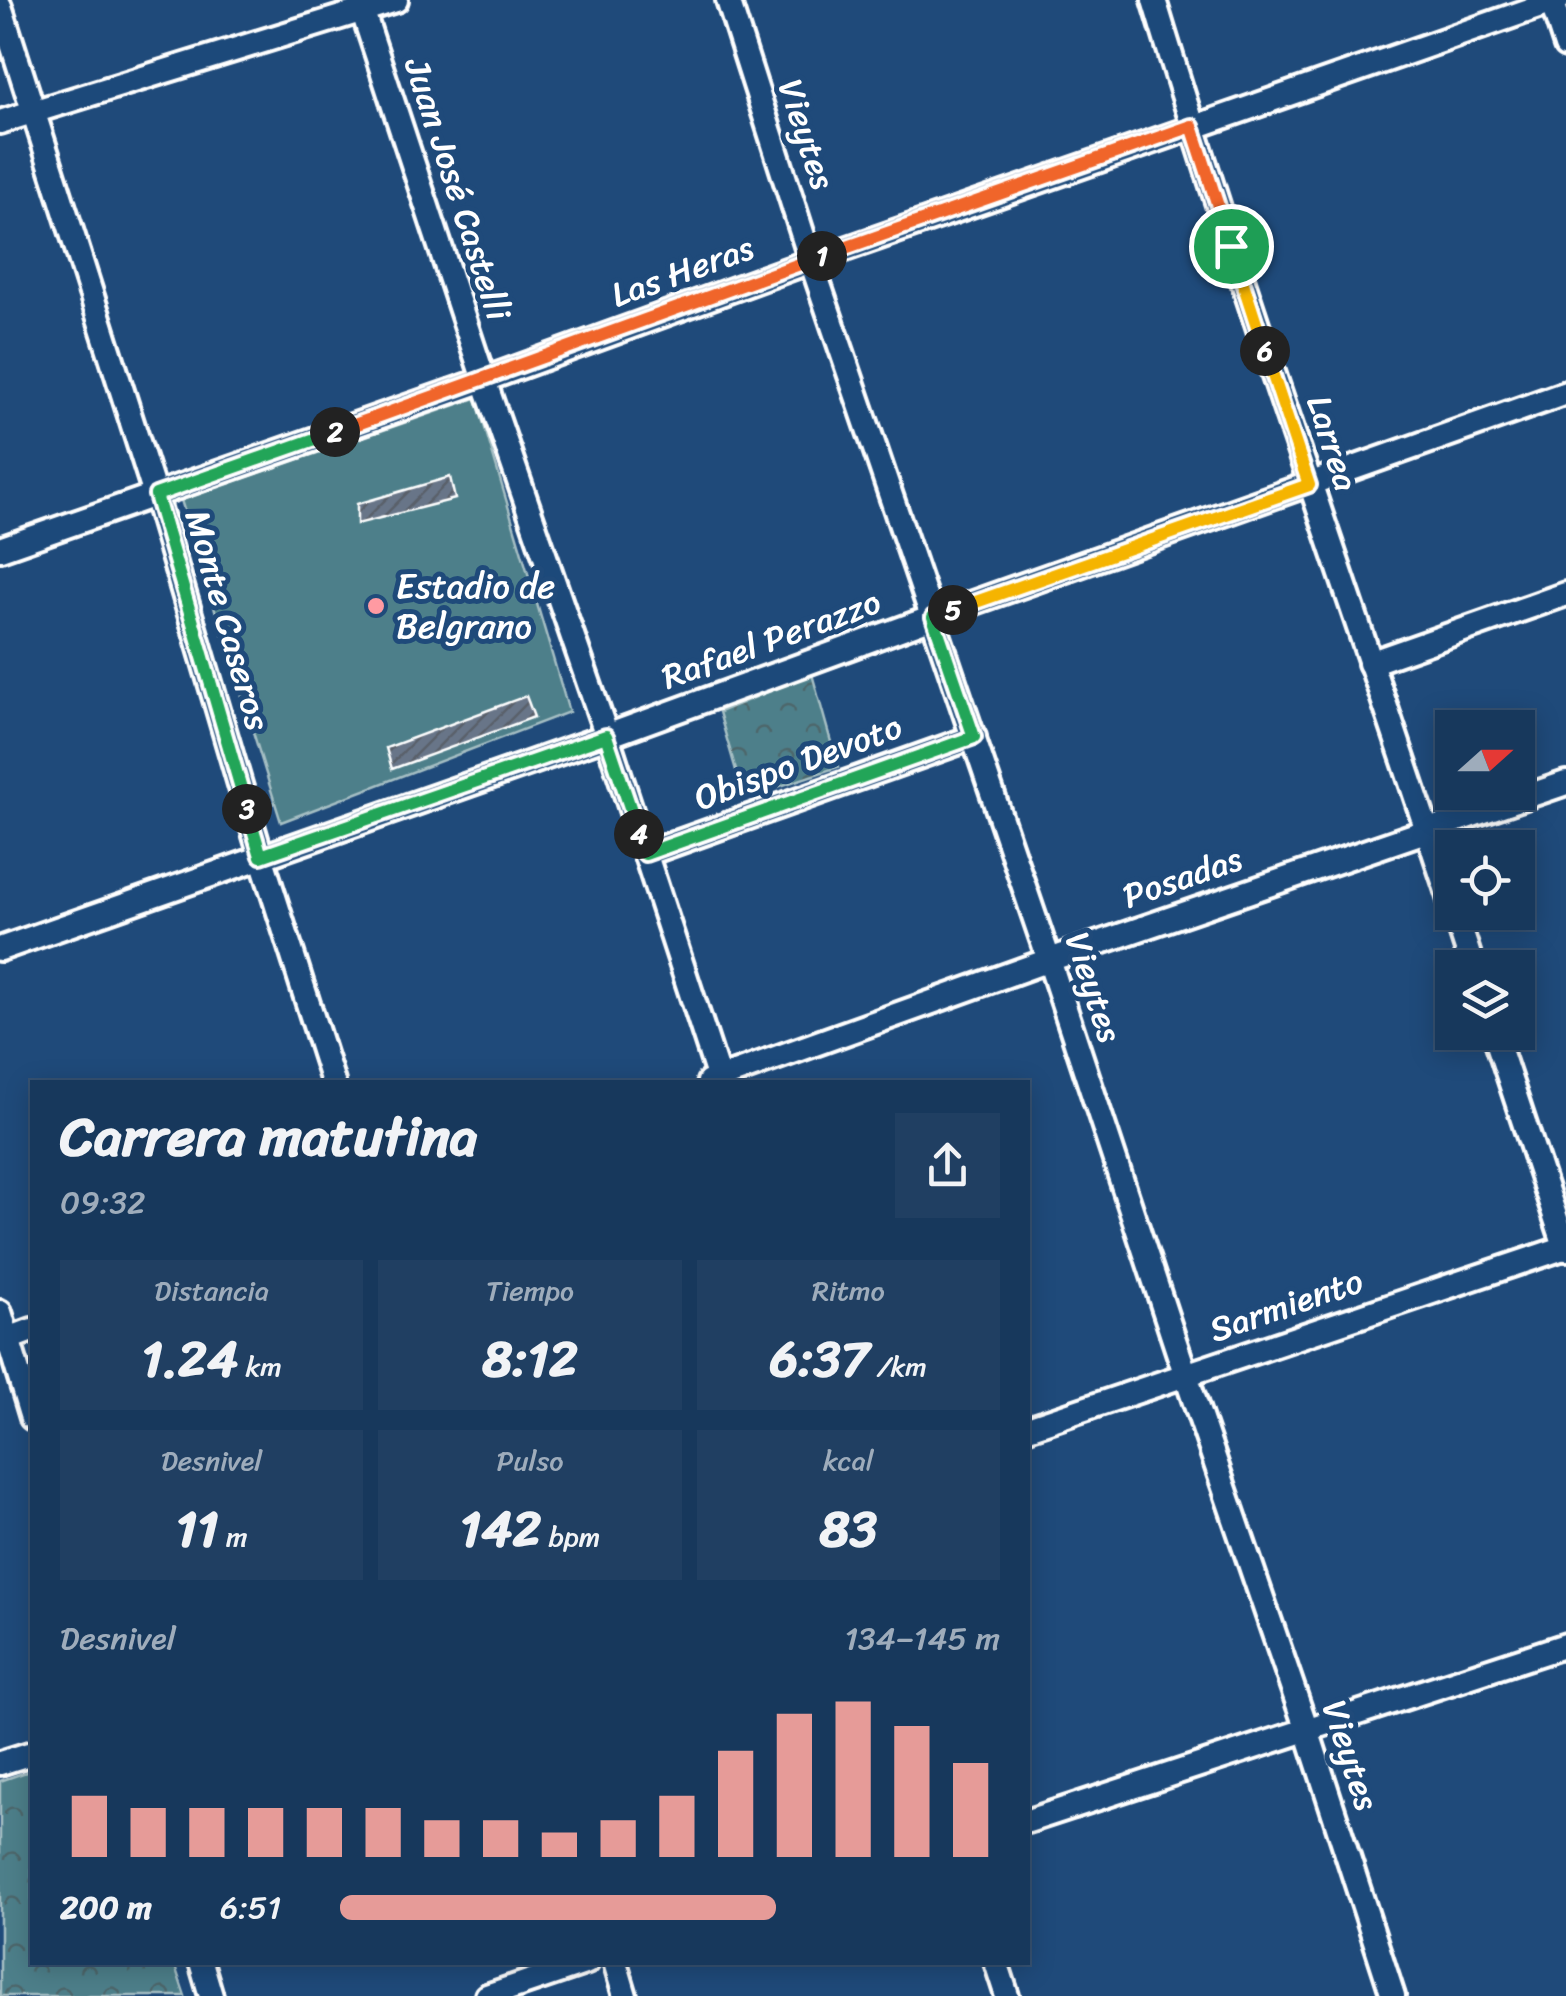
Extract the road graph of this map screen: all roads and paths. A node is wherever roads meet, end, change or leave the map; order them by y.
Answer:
1 (396, 0) edge
2 (728, 0) edge
3 (1154, 0) edge
4 (1553, 1) edge
5 (360, 5) edge
6 (0, 6) edge
7 (1566, 46) edge
8 (33, 112) junction
9 (0, 122) edge
10 (1192, 126) junction
11 (811, 260) junction
12 (484, 380) junction
13 (1566, 393) edge
14 (1309, 485) junction
15 (156, 495) junction
16 (0, 549) edge
17 (1566, 594) edge
18 (933, 617) junction
19 (1370, 663) junction
20 (606, 736) junction
21 (974, 737) junction
22 (1566, 784) edge
23 (1428, 830) junction
24 (1435, 851) edge
25 (645, 854) junction
26 (261, 856) junction
27 (0, 949) edge
28 (1049, 960) junction
29 (1500, 1050) edge
30 (333, 1080) edge
31 (716, 1080) edge
32 (719, 1080) edge
33 (1566, 1248) edge
34 (0, 1312) edge
35 (30, 1331) edge
36 (4, 1340) edge
37 (1186, 1376) junction
38 (30, 1412) edge
39 (1030, 1427) edge
40 (1566, 1645) edge
41 (1307, 1730) junction
42 (30, 1754) edge
43 (0, 1764) edge
44 (1030, 1820) edge
45 (201, 1965) edge
46 (578, 1965) edge
47 (616, 1965) edge
48 (997, 1965) edge
49 (211, 1996) edge
50 (486, 1996) edge
51 (625, 1996) edge
52 (1007, 1996) edge
53 (1393, 1996) edge

1 - 5 street
2 - 11 street, Vieytes
3 - 10 street, Larrea
4 - 7 street
4 - 10 street, Las Heras
5 - 8 street
5 - 12 street, Juan José Castelli
6 - 8 street, Monte Caseros
8 - 9 street
8 - 15 street, Monte Caseros
10 - 11 street, Las Heras
10 - 14 street, Larrea
11 - 12 street, Las Heras
11 - 18 street, Vieytes
12 - 15 street, Las Heras
12 - 20 street, Juan José Castelli
13 - 14 street, Rafael Perazzo
14 - 18 street, Rafael Perazzo
14 - 19 street, Larrea
15 - 16 street, Las Heras
15 - 26 street, Monte Caseros
17 - 19 street
18 - 20 street, Rafael Perazzo
18 - 21 street, Vieytes
19 - 23 street, Larrea
20 - 25 street, Juan José Castelli
20 - 26 street, Rafael Perazzo
21 - 25 street, Obispo Devoto
21 - 28 street, Vieytes
22 - 23 street, Posadas
23 - 24 street, Larrea
23 - 28 street, Posadas
25 - 31 street, Juan José Castelli
26 - 27 street, Rafael Perazzo
26 - 30 street, Monte Caseros
28 - 32 street, Posadas
28 - 37 street, Vieytes
29 - 33 street
33 - 37 street, Sarmiento
34 - 36 street
35 - 36 street
36 - 38 street
37 - 39 street, Sarmiento
37 - 41 street, Vieytes
40 - 41 street
41 - 44 street
41 - 53 street, Vieytes
42 - 43 street
45 - 49 street
46 - 50 street
47 - 51 street
48 - 52 street

